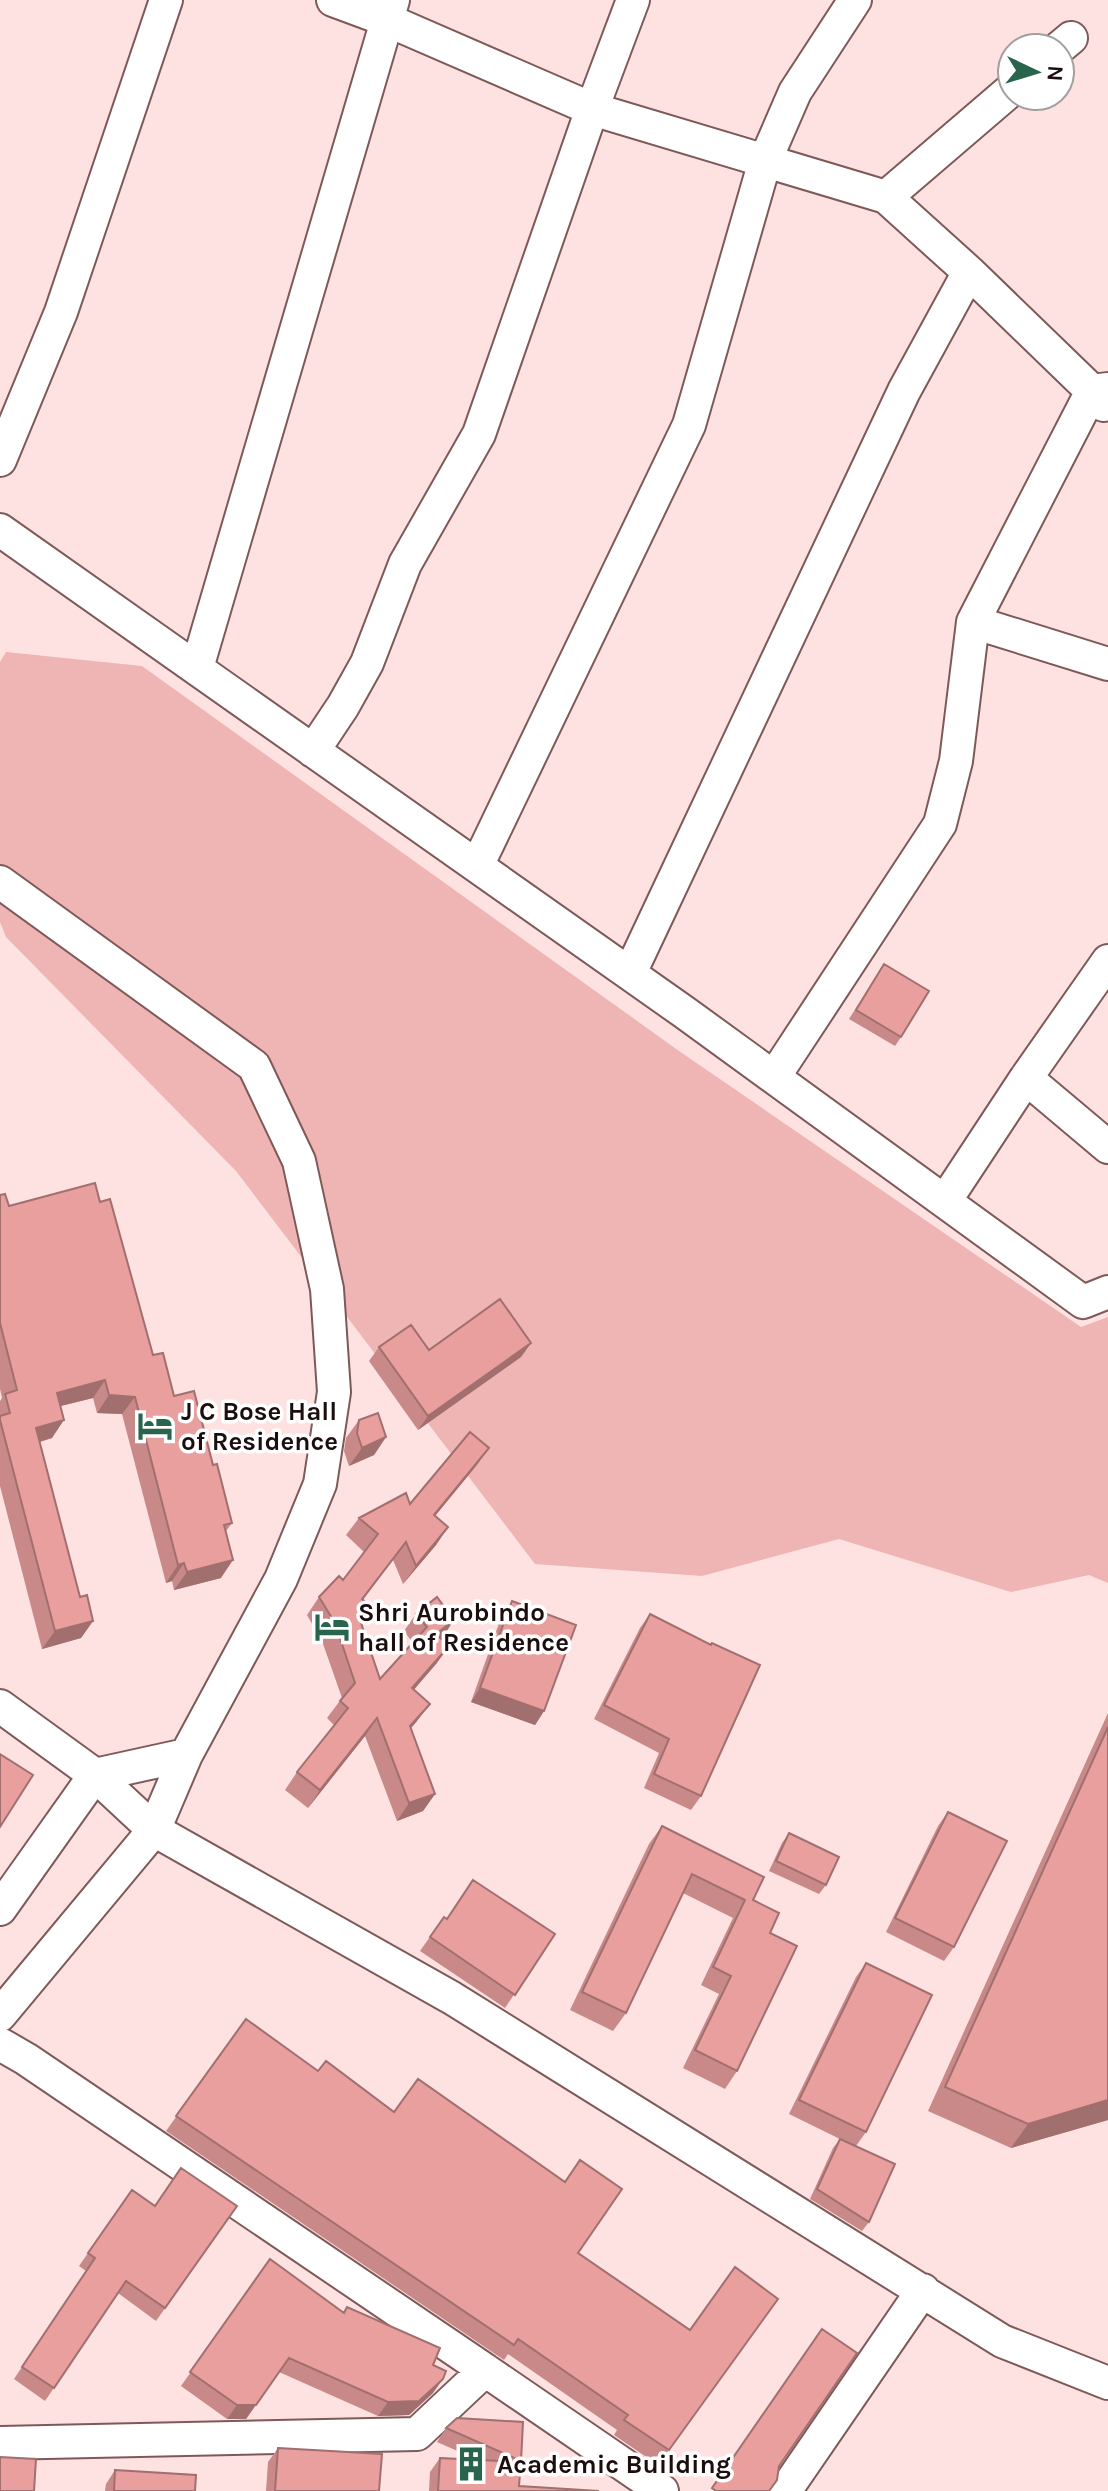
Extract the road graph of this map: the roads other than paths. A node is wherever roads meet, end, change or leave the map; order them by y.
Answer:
1 (166, 0) edge
2 (333, 0) edge
3 (633, 0) edge
4 (855, 0) edge
5 (390, 10) edge
6 (996, 103) edge
7 (592, 109) junction
8 (765, 161) junction
9 (886, 197) junction
10 (969, 272) junction
11 (1103, 397) edge
12 (0, 460) edge
13 (0, 530) edge
14 (973, 622) junction
15 (1108, 664) edge
16 (197, 668) junction
17 (313, 751) junction
18 (477, 866) junction
19 (0, 882) edge
20 (1108, 961) edge
21 (630, 973) junction
22 (774, 1077) junction
23 (1026, 1078) junction
24 (1108, 1147) edge
25 (945, 1201) junction
26 (1108, 1292) edge
27 (0, 1706) edge
28 (186, 1755) junction
29 (95, 1775) junction
30 (154, 1830) junction
31 (0, 1909) edge
32 (0, 2015) edge
33 (0, 2044) edge
34 (923, 2290) junction
35 (485, 2370) junction
36 (1108, 2383) edge
37 (0, 2443) edge
38 (662, 2491) edge
39 (785, 2491) edge

1 - 12 street
2 - 5 street
3 - 7 street
4 - 8 street
5 - 7 street
5 - 16 street
6 - 9 street
7 - 8 street
7 - 17 street
8 - 9 street
8 - 18 street
9 - 10 street
10 - 11 street
10 - 21 street
11 - 14 street
13 - 16 street
14 - 15 street
14 - 22 street
16 - 17 street
17 - 18 street
18 - 21 street
19 - 28 street
20 - 23 street
21 - 22 street
22 - 25 street
23 - 24 street
23 - 25 street
25 - 26 street
27 - 29 street
28 - 29 street
28 - 30 street
29 - 30 street
29 - 31 street
30 - 32 street
30 - 34 street
33 - 35 street
34 - 36 street
34 - 39 street
35 - 37 street
35 - 38 street

